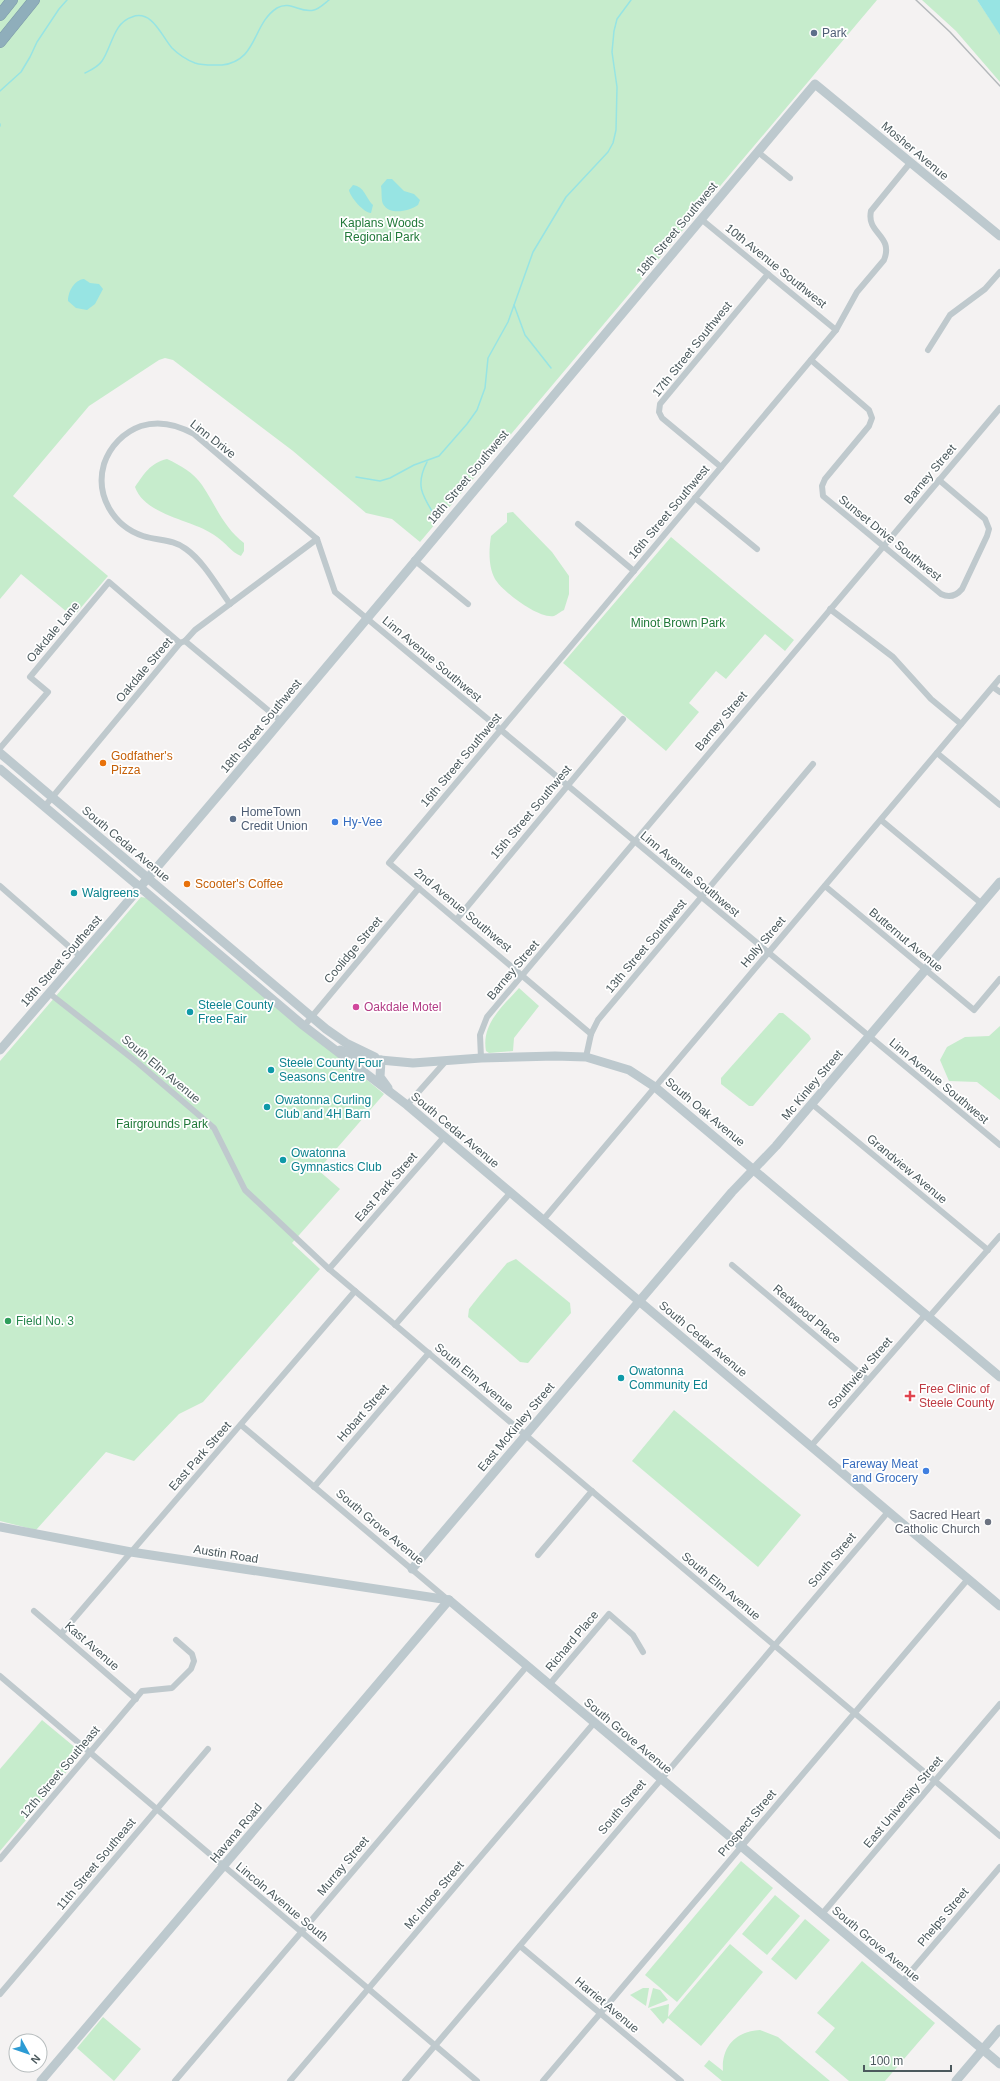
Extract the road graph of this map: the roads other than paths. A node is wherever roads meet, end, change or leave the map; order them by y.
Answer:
1 (12, 0) edge
2 (34, 0) edge
3 (0, 15) edge
4 (0, 42) edge
5 (815, 84) joint
6 (758, 152) junction
7 (910, 163) junction
8 (790, 178) dead end
9 (701, 219) junction
10 (1000, 236) edge
11 (1000, 272) edge
12 (768, 274) junction
13 (836, 330) junction
14 (928, 350) dead end
15 (811, 360) junction
16 (1000, 408) edge
17 (721, 467) junction
18 (939, 480) junction
19 (695, 498) junction
20 (578, 524) dead end
21 (316, 539) junction
22 (883, 547) junction
23 (757, 549) dead end
24 (414, 560) junction
25 (634, 571) junction
26 (230, 604) junction
27 (468, 604) dead end
28 (830, 609) junction
29 (366, 618) junction
30 (183, 642) junction
31 (1000, 678) edge
32 (993, 687) junction
33 (1000, 692) edge
34 (623, 719) dead end
35 (280, 721) junction
36 (962, 724) junction
37 (500, 730) junction
38 (0, 748) edge
39 (0, 753) edge
40 (937, 753) junction
41 (813, 764) dead end
42 (0, 768) edge
43 (568, 786) junction
44 (52, 798) junction
45 (1000, 805) edge
46 (45, 806) junction
47 (881, 820) junction
48 (634, 842) junction
49 (389, 863) joint
50 (148, 878) junction
51 (1000, 882) edge
52 (0, 886) edge
53 (825, 886) junction
54 (141, 887) junction
55 (419, 888) junction
56 (701, 897) junction
57 (982, 904) junction
58 (456, 919) junction
59 (768, 953) junction
60 (81, 957) junction
61 (926, 970) junction
62 (522, 975) junction
63 (1000, 979) edge
64 (49, 994) junction
65 (312, 1017) junction
66 (304, 1026) junction
67 (592, 1034) junction
68 (869, 1037) junction
69 (324, 1041) junction
70 (0, 1050) edge
71 (586, 1057) junction
72 (481, 1058) junction
73 (381, 1060) junction
74 (445, 1062) junction
75 (655, 1087) junction
76 (390, 1091) junction
77 (812, 1104) junction
78 (407, 1106) junction
79 (444, 1137) junction
80 (1000, 1145) edge
81 (754, 1169) junction
82 (510, 1192) junction
83 (543, 1220) junction
84 (1000, 1236) edge
85 (988, 1250) junction
86 (732, 1266) dead end
87 (329, 1269) junction
88 (355, 1291) junction
89 (639, 1301) junction
90 (927, 1316) junction
91 (396, 1325) junction
92 (428, 1353) junction
93 (999, 1373) edge
94 (868, 1380) junction
95 (240, 1425) junction
96 (525, 1435) junction
97 (810, 1446) junction
98 (314, 1487) junction
99 (592, 1491) junction
100 (888, 1512) junction
101 (0, 1527) edge
102 (131, 1552) junction
103 (538, 1555) dead end
104 (412, 1569) junction
105 (968, 1579) junction
106 (449, 1600) junction
107 (1000, 1606) edge
108 (34, 1611) dead end
109 (61, 1634) junction
110 (176, 1640) dead end
111 (774, 1645) junction
112 (643, 1652) dead end
113 (527, 1666) junction
114 (0, 1676) edge
115 (549, 1685) junction
116 (136, 1699) junction
117 (1000, 1704) edge
118 (855, 1713) junction
119 (594, 1723) junction
120 (208, 1749) dead end
121 (90, 1753) junction
122 (660, 1780) junction
123 (935, 1781) junction
124 (156, 1810) junction
125 (1000, 1836) edge
126 (742, 1847) junction
127 (0, 1859) edge
128 (1000, 1866) edge
129 (223, 1867) junction
130 (822, 1914) junction
131 (301, 1933) junction
132 (520, 1946) junction
133 (902, 1982) junction
134 (368, 1989) junction
135 (0, 1994) edge
136 (600, 2013) junction
137 (1000, 2029) edge
138 (435, 2045) junction
139 (983, 2049) junction
140 (1000, 2064) edge
141 (41, 2081) edge
142 (175, 2081) edge
143 (290, 2081) edge
144 (405, 2081) edge
145 (477, 2081) edge
146 (543, 2081) edge
147 (681, 2081) edge
148 (956, 2081) edge

1 - 3 highway
2 - 4 highway
5 - 6 street, 18th Street Southwest
5 - 7 street, Mosher Avenue
6 - 8 street
6 - 9 street, 18th Street Southwest
7 - 10 street, Mosher Avenue
7 - 13 street, 16th Street Southwest
9 - 12 street, 10th Avenue Southwest
9 - 24 street, 18th Street Southwest
11 - 14 street
12 - 13 street, 10th Avenue Southwest
12 - 17 street, 17th Street Southwest
13 - 15 street, 16th Street Southwest
15 - 17 street, 16th Street Southwest
15 - 22 street, Sunset Drive Southwest
16 - 18 street, Barney Street
17 - 19 street, 16th Street Southwest
18 - 22 street, Barney Street
18 - 22 street, Sunset Drive Southwest
19 - 23 street
19 - 25 street, 16th Street Southwest
20 - 25 street
21 - 26 street, Oakdale Street
21 - 26 street, Linn Drive
21 - 29 street
22 - 28 street, Barney Street
24 - 27 street
24 - 29 street, 18th Street Southwest
25 - 37 street, 16th Street Southwest
26 - 30 street, Oakdale Street
28 - 36 street
28 - 48 street, Barney Street
29 - 35 street, 18th Street Southwest
29 - 37 street, Linn Avenue Southwest
30 - 35 street
30 - 38 street, Oakdale Lane
30 - 44 street, Oakdale Street
31 - 32 street, Holly Street
32 - 33 street
32 - 36 street, Holly Street
34 - 43 street, 15th Street Southwest
35 - 50 street, 18th Street Southwest
36 - 40 street, Holly Street
37 - 43 street, Linn Avenue Southwest
37 - 49 street, 16th Street Southwest
39 - 44 street, South Cedar Avenue
40 - 45 street
40 - 47 street, Holly Street
41 - 56 street, 13th Street Southwest
42 - 46 street, South Cedar Avenue
43 - 48 street, Linn Avenue Southwest
43 - 58 street, 15th Street Southwest
44 - 46 street, Oakdale Street
44 - 50 street, South Cedar Avenue
46 - 54 street, South Cedar Avenue
47 - 53 street, Holly Street
47 - 57 street
48 - 56 street, Linn Avenue Southwest
48 - 62 street, Barney Street
49 - 55 street, 2nd Avenue Southwest
50 - 54 street, 18th Street Southwest
50 - 65 street, South Cedar Avenue
51 - 57 street, Mc Kinley Street
52 - 60 street
53 - 59 street, Holly Street
53 - 61 street, Butternut Avenue
54 - 60 street, 18th Street Southeast
54 - 66 street, South Cedar Avenue
55 - 58 street, 2nd Avenue Southwest
55 - 65 street, Coolidge Street
56 - 59 street, Linn Avenue Southwest
56 - 67 street, 13th Street Southwest
57 - 61 street, Mc Kinley Street
58 - 62 street, 2nd Avenue Southwest
59 - 68 street, Linn Avenue Southwest
59 - 75 street, Holly Street
60 - 64 street, 18th Street Southeast
61 - 63 street, Butternut Avenue
61 - 68 street, Mc Kinley Street
62 - 67 street, 2nd Avenue Southwest
62 - 72 street, Barney Street
64 - 70 street, 18th Street Southeast
64 - 87 street, South Elm Avenue
65 - 66 street, Coolidge Street
65 - 73 street, South Cedar Avenue
66 - 69 street, South Cedar Avenue
67 - 71 street, 13th Street Southwest
68 - 77 street, Mc Kinley Street
68 - 80 street, Linn Avenue Southwest
69 - 73 street, South Oak Avenue
69 - 76 street, South Cedar Avenue
71 - 72 street, South Oak Avenue
71 - 75 street, South Oak Avenue
72 - 74 street, South Oak Avenue
73 - 74 street, South Oak Avenue
73 - 76 street, South Cedar Avenue
74 - 78 street
75 - 81 street, South Oak Avenue
75 - 83 street, Holly Street
76 - 78 street, South Cedar Avenue
77 - 81 street, Mc Kinley Street
77 - 85 street, Grandview Avenue
78 - 79 street, South Cedar Avenue
79 - 82 street, South Cedar Avenue
79 - 87 street, East Park Street
81 - 89 street, Mc Kinley Street
81 - 90 street, South Oak Avenue
82 - 83 street, South Cedar Avenue
82 - 91 street
83 - 89 street, South Cedar Avenue
84 - 85 street, Southview Street
85 - 90 street, Southview Street
86 - 94 street, Redwood Place
87 - 88 street, South Elm Avenue
88 - 91 street, South Elm Avenue
88 - 95 street, East Park Street
89 - 96 street, East McKinley Street
89 - 97 street, South Cedar Avenue
90 - 93 street, South Oak Avenue
90 - 94 street, Southview Street
91 - 92 street, South Elm Avenue
92 - 96 street, South Elm Avenue
92 - 98 street, Hobart Street
94 - 97 street, Southview Street
95 - 98 street, South Grove Avenue
95 - 102 street, East Park Street
96 - 99 street, South Elm Avenue
96 - 104 street, East McKinley Street
97 - 100 street, South Cedar Avenue
98 - 104 street, South Grove Avenue
99 - 103 street
99 - 111 street, South Elm Avenue
100 - 105 street, South Cedar Avenue
100 - 111 street, South Street
101 - 102 street, Austin Road
102 - 106 street, Austin Road
102 - 109 street, East Park Street
104 - 106 street, South Grove Avenue
105 - 107 street, South Cedar Avenue
105 - 118 street, Prospect Street
106 - 113 street, South Grove Avenue
106 - 129 street, Havana Road
108 - 109 street, Kast Avenue
109 - 116 street, Kast Avenue
110 - 116 street
111 - 118 street, South Elm Avenue
111 - 122 street, South Street
112 - 115 street, Richard Place
113 - 115 street, South Grove Avenue
113 - 131 street, Murray Street
114 - 121 street, Lincoln Avenue South
115 - 119 street, South Grove Avenue
116 - 121 street, 12th Street Southeast
117 - 123 street, East University Street
118 - 123 street, South Elm Avenue
118 - 126 street, Prospect Street
119 - 122 street, South Grove Avenue
119 - 134 street, Mc Indoe Street
120 - 124 street, 11th Street Southeast
121 - 124 street, Lincoln Avenue South
121 - 127 street, 12th Street Southeast
122 - 126 street, South Grove Avenue
122 - 132 street, South Street
123 - 125 street, South Elm Avenue
123 - 130 street, East University Street
124 - 129 street, Lincoln Avenue South
124 - 135 street, 11th Street Southeast
126 - 130 street, South Grove Avenue
126 - 136 street, Prospect Street
128 - 133 street, Phelps Street
129 - 131 street, Lincoln Avenue South
129 - 141 street, Havana Road
130 - 133 street, South Grove Avenue
131 - 134 street, Lincoln Avenue South
131 - 142 street, Murray Street
132 - 136 street, Harriet Avenue
132 - 138 street, South Street
133 - 139 street, South Grove Avenue
134 - 138 street, Lincoln Avenue South
134 - 143 street, Mc Indoe Street
136 - 146 street, Prospect Street
136 - 147 street, Harriet Avenue
137 - 139 street
138 - 144 street, South Street
138 - 145 street, Lincoln Avenue South
139 - 140 street, South Grove Avenue
139 - 148 street

